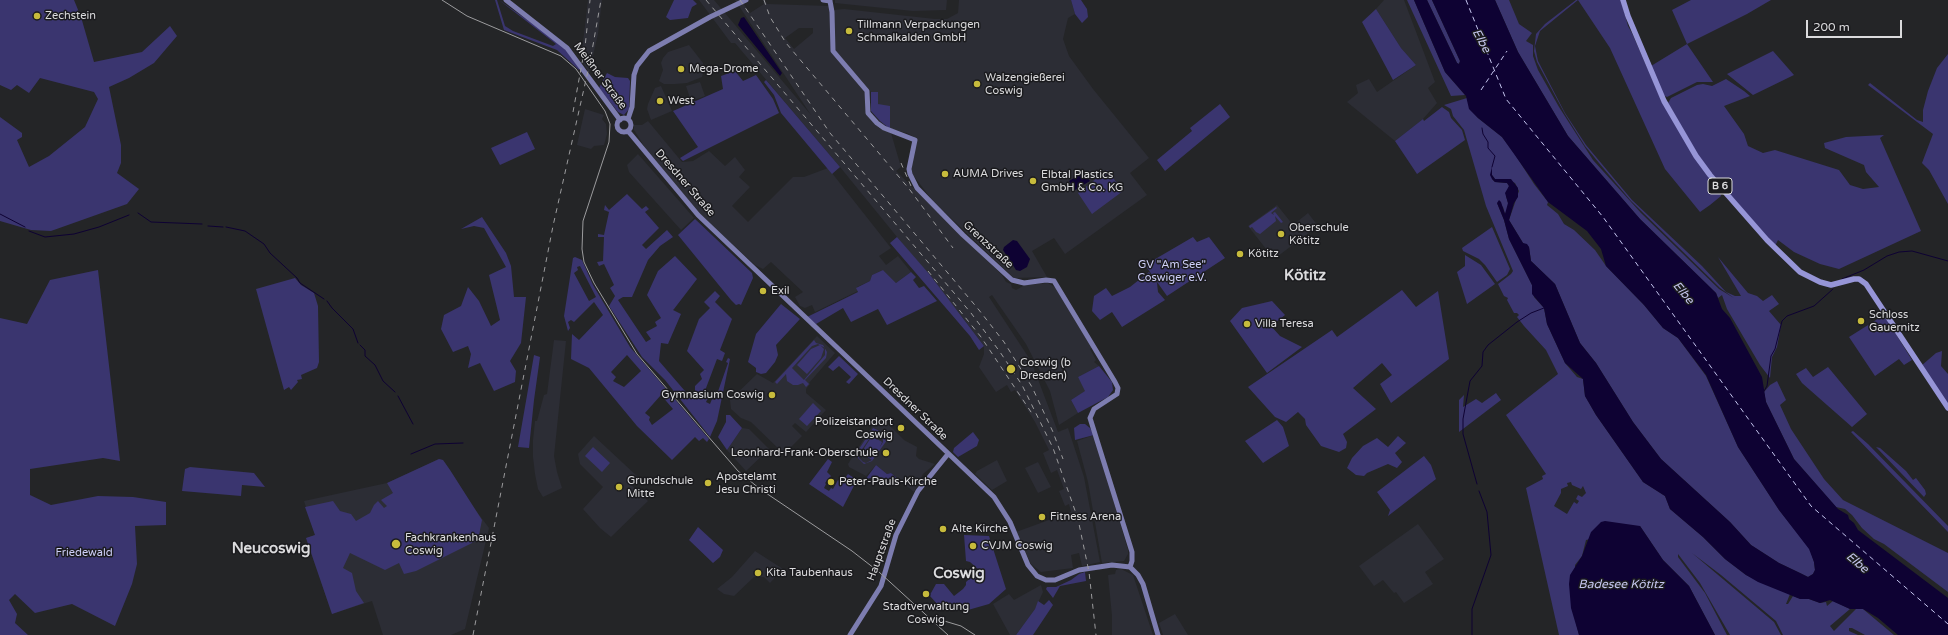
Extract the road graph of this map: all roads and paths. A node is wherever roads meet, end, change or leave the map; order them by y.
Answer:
1 (506, 0) edge
2 (746, 0) edge
3 (823, 0) edge
4 (1623, 0) edge
5 (831, 1) edge
6 (628, 119) junction
7 (620, 120) junction
8 (628, 131) junction
9 (1948, 408) edge
10 (948, 454) junction
11 (1128, 566) junction
12 (850, 635) edge
13 (1158, 635) edge

1 - 7 main road, Meißner Straße
2 - 6 main road
3 - 5 main road
4 - 9 main road, B 6
5 - 11 main road, Grenzstraße
6 - 7 main road
6 - 8 main road
7 - 8 main road
8 - 10 main road, Dresdner Straße
10 - 11 main road, Dresdner Straße
10 - 12 main road, Hauptstraße
11 - 13 main road

